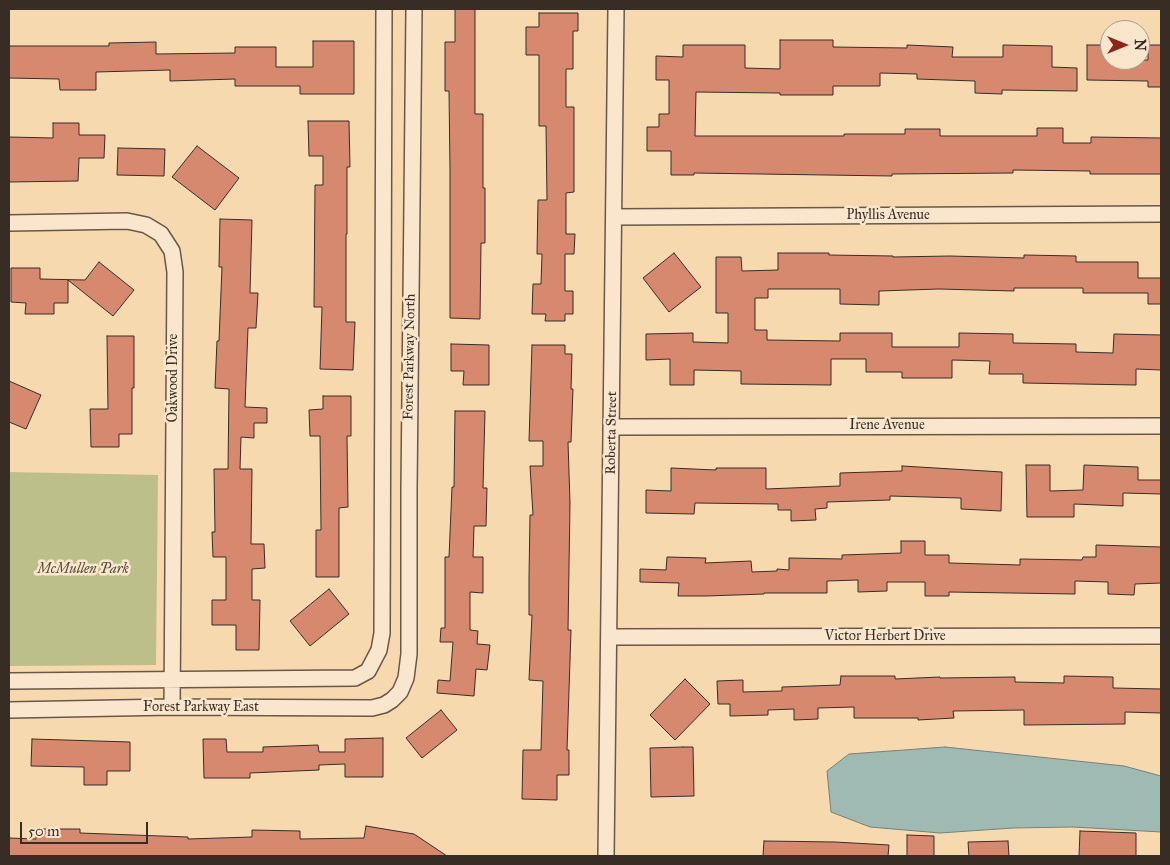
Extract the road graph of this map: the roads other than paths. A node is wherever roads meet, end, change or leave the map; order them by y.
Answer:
1 (384, 9) edge
2 (414, 9) edge
3 (616, 9) edge
4 (1161, 214) edge
5 (614, 217) junction
6 (9, 223) edge
7 (1161, 426) edge
8 (612, 427) junction
9 (382, 489) junction
10 (409, 489) junction
11 (1161, 636) edge
12 (609, 637) junction
13 (368, 671) joint
14 (9, 681) edge
15 (173, 681) junction
16 (392, 700) joint
17 (172, 707) junction
18 (9, 710) edge
19 (606, 856) edge

1 - 9 street, Forest Parkway North
2 - 10 street, Forest Parkway North
3 - 5 street, Roberta Street
4 - 5 street, Phyllis Avenue
5 - 8 street, Roberta Street
6 - 15 street, Oakwood Drive
7 - 8 street, Irene Avenue
8 - 12 street, Roberta Street
9 - 10 street
9 - 13 street, Forest Parkway North
10 - 16 street, Forest Parkway North
11 - 12 street, Victor Herbert Drive
12 - 19 street, Roberta Street
13 - 15 street, Forest Parkway East
14 - 15 street, Forest Parkway East
15 - 17 street, Oakwood Drive
16 - 17 street, Forest Parkway East
17 - 18 street, Forest Parkway East

